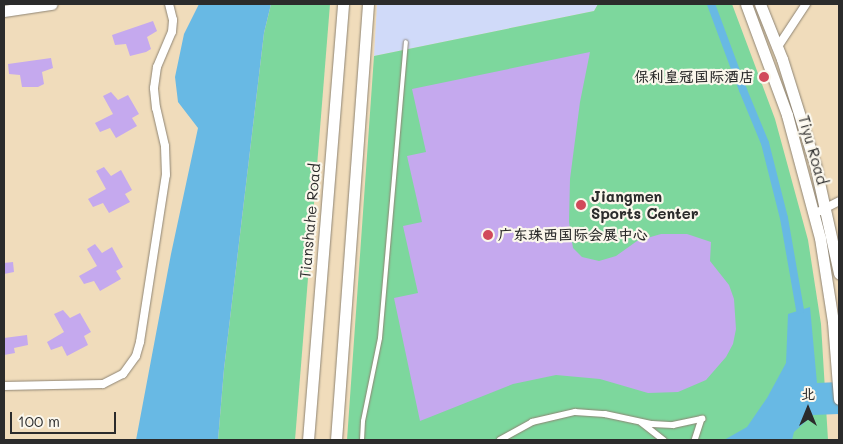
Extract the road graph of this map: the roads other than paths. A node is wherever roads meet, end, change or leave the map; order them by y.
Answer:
1 (51, 4) edge
2 (169, 4) edge
3 (343, 4) edge
4 (367, 4) edge
5 (746, 4) edge
6 (760, 4) edge
7 (806, 4) edge
8 (4, 11) edge
9 (406, 42) dead end
10 (777, 48) junction
11 (839, 200) edge
12 (826, 208) junction
13 (814, 214) junction
14 (839, 273) edge
15 (4, 386) edge
16 (839, 399) edge
17 (641, 423) junction
18 (308, 440) edge
19 (336, 440) edge
20 (362, 440) edge
21 (500, 440) edge
22 (664, 440) edge
23 (695, 440) edge

1 - 8 main road
2 - 15 street
3 - 18 main road, Tianshahe Road
4 - 19 main road
5 - 13 main road, Tiyu Road
6 - 10 main road, Tiyu Road
7 - 10 street
9 - 20 lane
10 - 12 main road, Tiyu Road
11 - 12 street
12 - 13 street
12 - 14 main road, Tiyu Road
13 - 16 main road, Tiyu Road
17 - 21 street
17 - 22 street
17 - 23 street

